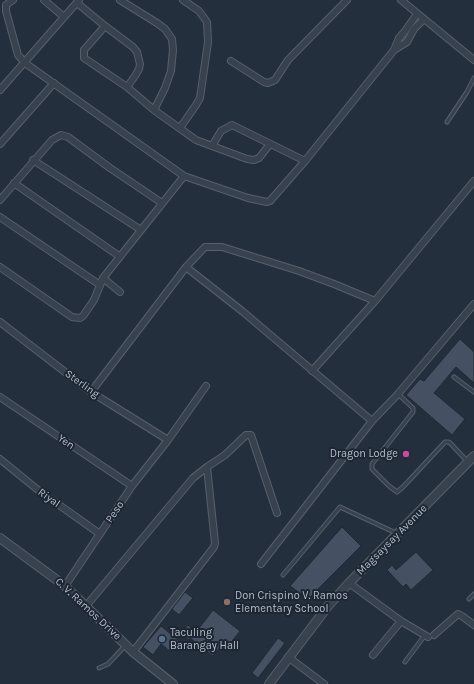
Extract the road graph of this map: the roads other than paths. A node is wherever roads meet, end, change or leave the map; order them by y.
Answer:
1 (13, 0) edge
2 (44, 0) edge
3 (120, 0) edge
4 (183, 0) edge
5 (347, 0) edge
6 (401, 0) edge
7 (78, 2) edge
8 (417, 14) junction
9 (64, 17) junction
10 (424, 19) junction
11 (105, 26) junction
12 (394, 50) junction
13 (474, 60) edge
14 (230, 61) dead end
15 (25, 63) junction
16 (474, 78) edge
17 (54, 83) junction
18 (126, 87) junction
19 (0, 90) edge
20 (154, 110) junction
21 (447, 122) dead end
22 (180, 128) junction
23 (0, 144) edge
24 (270, 144) junction
25 (212, 146) junction
26 (33, 160) junction
27 (305, 161) junction
28 (184, 176) junction
29 (474, 181) edge
30 (14, 183) junction
31 (0, 200) edge
32 (162, 203) junction
33 (0, 217) edge
34 (141, 230) junction
35 (119, 256) junction
36 (0, 267) edge
37 (186, 267) junction
38 (103, 278) junction
39 (100, 285) junction
40 (120, 292) dead end
41 (375, 301) junction
42 (474, 304) edge
43 (0, 322) edge
44 (312, 371) junction
45 (454, 377) dead end
46 (206, 386) dead end
47 (91, 392) junction
48 (474, 392) edge
49 (398, 394) junction
50 (0, 397) edge
51 (372, 421) junction
52 (168, 440) junction
53 (0, 459) edge
54 (471, 459) edge
55 (207, 467) junction
56 (132, 486) junction
57 (277, 513) dead end
58 (100, 534) junction
59 (398, 534) junction
60 (0, 538) edge
61 (261, 564) dead end
62 (283, 575) dead end
63 (349, 583) junction
64 (65, 586) junction
65 (474, 594) edge
66 (469, 599) dead end
67 (86, 606) junction
68 (401, 621) junction
69 (474, 625) edge
70 (429, 636) junction
71 (126, 645) junction
72 (133, 652) junction
73 (373, 655) dead end
74 (288, 657) junction
75 (405, 662) dead end
76 (99, 668) dead end
77 (173, 684) edge
78 (269, 684) edge
79 (324, 684) edge

1 - 15 street
2 - 9 street
3 - 20 street
4 - 22 street
5 - 14 street
6 - 8 street
7 - 9 street
7 - 11 street
8 - 10 street
8 - 12 street
9 - 15 street
10 - 12 street
10 - 13 street
11 - 18 street
11 - 18 street
12 - 27 street
15 - 17 street
15 - 19 street
16 - 21 lane
17 - 23 street
17 - 28 street
18 - 20 street
20 - 22 street
22 - 25 street
24 - 25 street
24 - 25 street
24 - 27 street
26 - 30 street
26 - 32 street
26 - 34 street
27 - 28 street
28 - 32 street
29 - 41 street
30 - 31 street
30 - 35 street
32 - 34 street
33 - 39 street
34 - 35 street
35 - 38 street
36 - 39 street
37 - 41 street
37 - 44 street
37 - 47 street
38 - 39 street
38 - 40 street
41 - 44 street
42 - 49 street
43 - 47 street, Sterling
44 - 51 street
45 - 48 lane
46 - 52 street, Peso
47 - 52 street, Sterling
49 - 51 street
49 - 54 lane
50 - 56 street, Yen
51 - 61 street
52 - 56 street, Peso
53 - 58 street, Riyal
54 - 59 street, Magsaysay Avenue
55 - 57 street
55 - 67 street
55 - 72 street
56 - 58 street, Peso
58 - 64 street, Peso
59 - 62 lane
59 - 63 street, Magsaysay Avenue
60 - 64 street, C. V. Ramos Drive
63 - 68 street
63 - 74 street, Magsaysay Avenue
64 - 67 street, C. V. Ramos Drive
65 - 66 lane
67 - 71 street, C. V. Ramos Drive
68 - 70 street
68 - 73 street
69 - 70 street
70 - 75 lane
71 - 72 street, C. V. Ramos Drive
71 - 76 lane
72 - 77 street, C. V. Ramos Drive
74 - 78 street, Magsaysay Avenue
74 - 79 street

